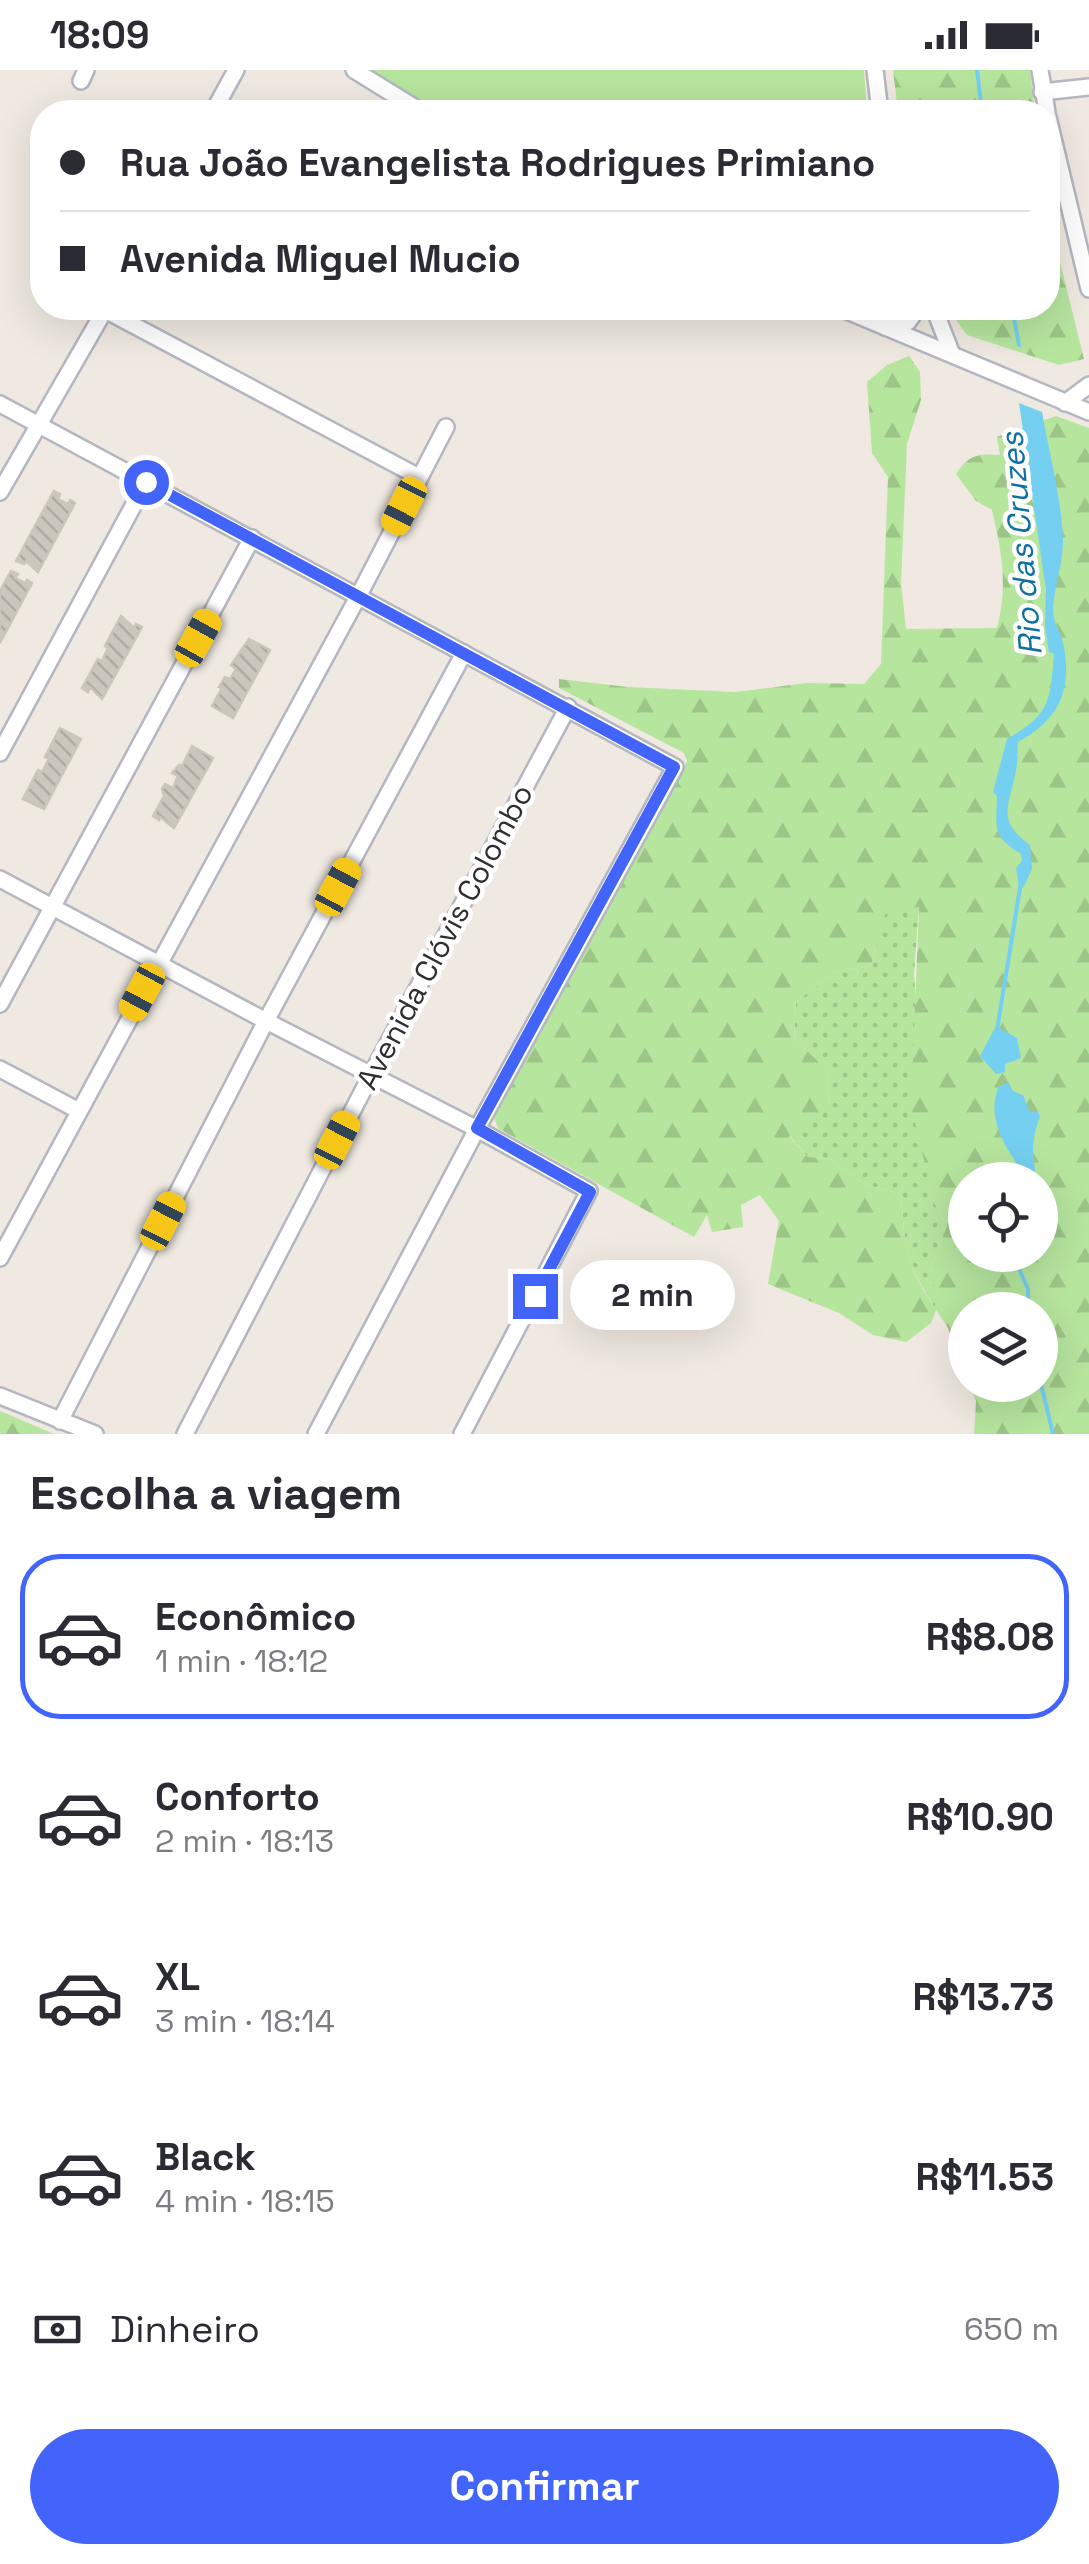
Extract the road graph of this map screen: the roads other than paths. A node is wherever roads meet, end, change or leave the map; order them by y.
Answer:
1 (236, 70) edge
2 (354, 70) edge
3 (876, 70) edge
4 (1040, 70) edge
5 (1089, 87) edge
6 (1042, 92) junction
7 (220, 100) edge
8 (403, 100) edge
9 (879, 100) edge
10 (1044, 100) edge
11 (1060, 169) edge
12 (1089, 288) edge
13 (99, 320) edge
14 (126, 320) edge
15 (868, 320) edge
16 (909, 320) edge
17 (939, 320) edge
18 (884, 327) junction
19 (951, 352) junction
20 (1089, 385) edge
21 (1060, 401) junction
22 (0, 404) edge
23 (1089, 412) edge
24 (37, 423) junction
25 (446, 428) dead end
26 (419, 477) junction
27 (146, 482) junction
28 (0, 492) edge
29 (252, 538) junction
30 (359, 595) junction
31 (464, 653) junction
32 (568, 707) junction
33 (0, 753) edge
34 (0, 879) edge
35 (52, 906) junction
36 (158, 963) junction
37 (0, 1004) edge
38 (266, 1021) junction
39 (0, 1069) edge
40 (370, 1074) junction
41 (79, 1111) junction
42 (477, 1128) junction
43 (0, 1258) edge
44 (0, 1396) edge
45 (60, 1421) junction
46 (95, 1434) edge
47 (185, 1434) edge
48 (316, 1434) edge
49 (462, 1434) edge

1 - 7 street
2 - 8 street
3 - 9 street
4 - 6 street
5 - 6 street
6 - 10 street
11 - 12 street
13 - 24 street
14 - 26 street
15 - 18 street
16 - 18 street
17 - 19 street
18 - 19 street
19 - 21 street
20 - 21 street
21 - 23 street
22 - 24 street
24 - 27 street
24 - 28 street
25 - 26 street
26 - 30 street
27 - 29 street
27 - 33 street
29 - 30 street
29 - 35 street
30 - 31 street
30 - 36 street
31 - 32 street
31 - 38 street
32 - 40 street, Avenida Clóvis Colombo
32 - 42 street
34 - 35 street
35 - 36 street
35 - 37 street
36 - 38 street
36 - 41 street
38 - 40 street
38 - 45 street
39 - 41 street
40 - 42 street
40 - 47 street, Avenida Clóvis Colombo
41 - 43 street
42 - 48 street
42 - 49 street
44 - 45 street
45 - 46 street

